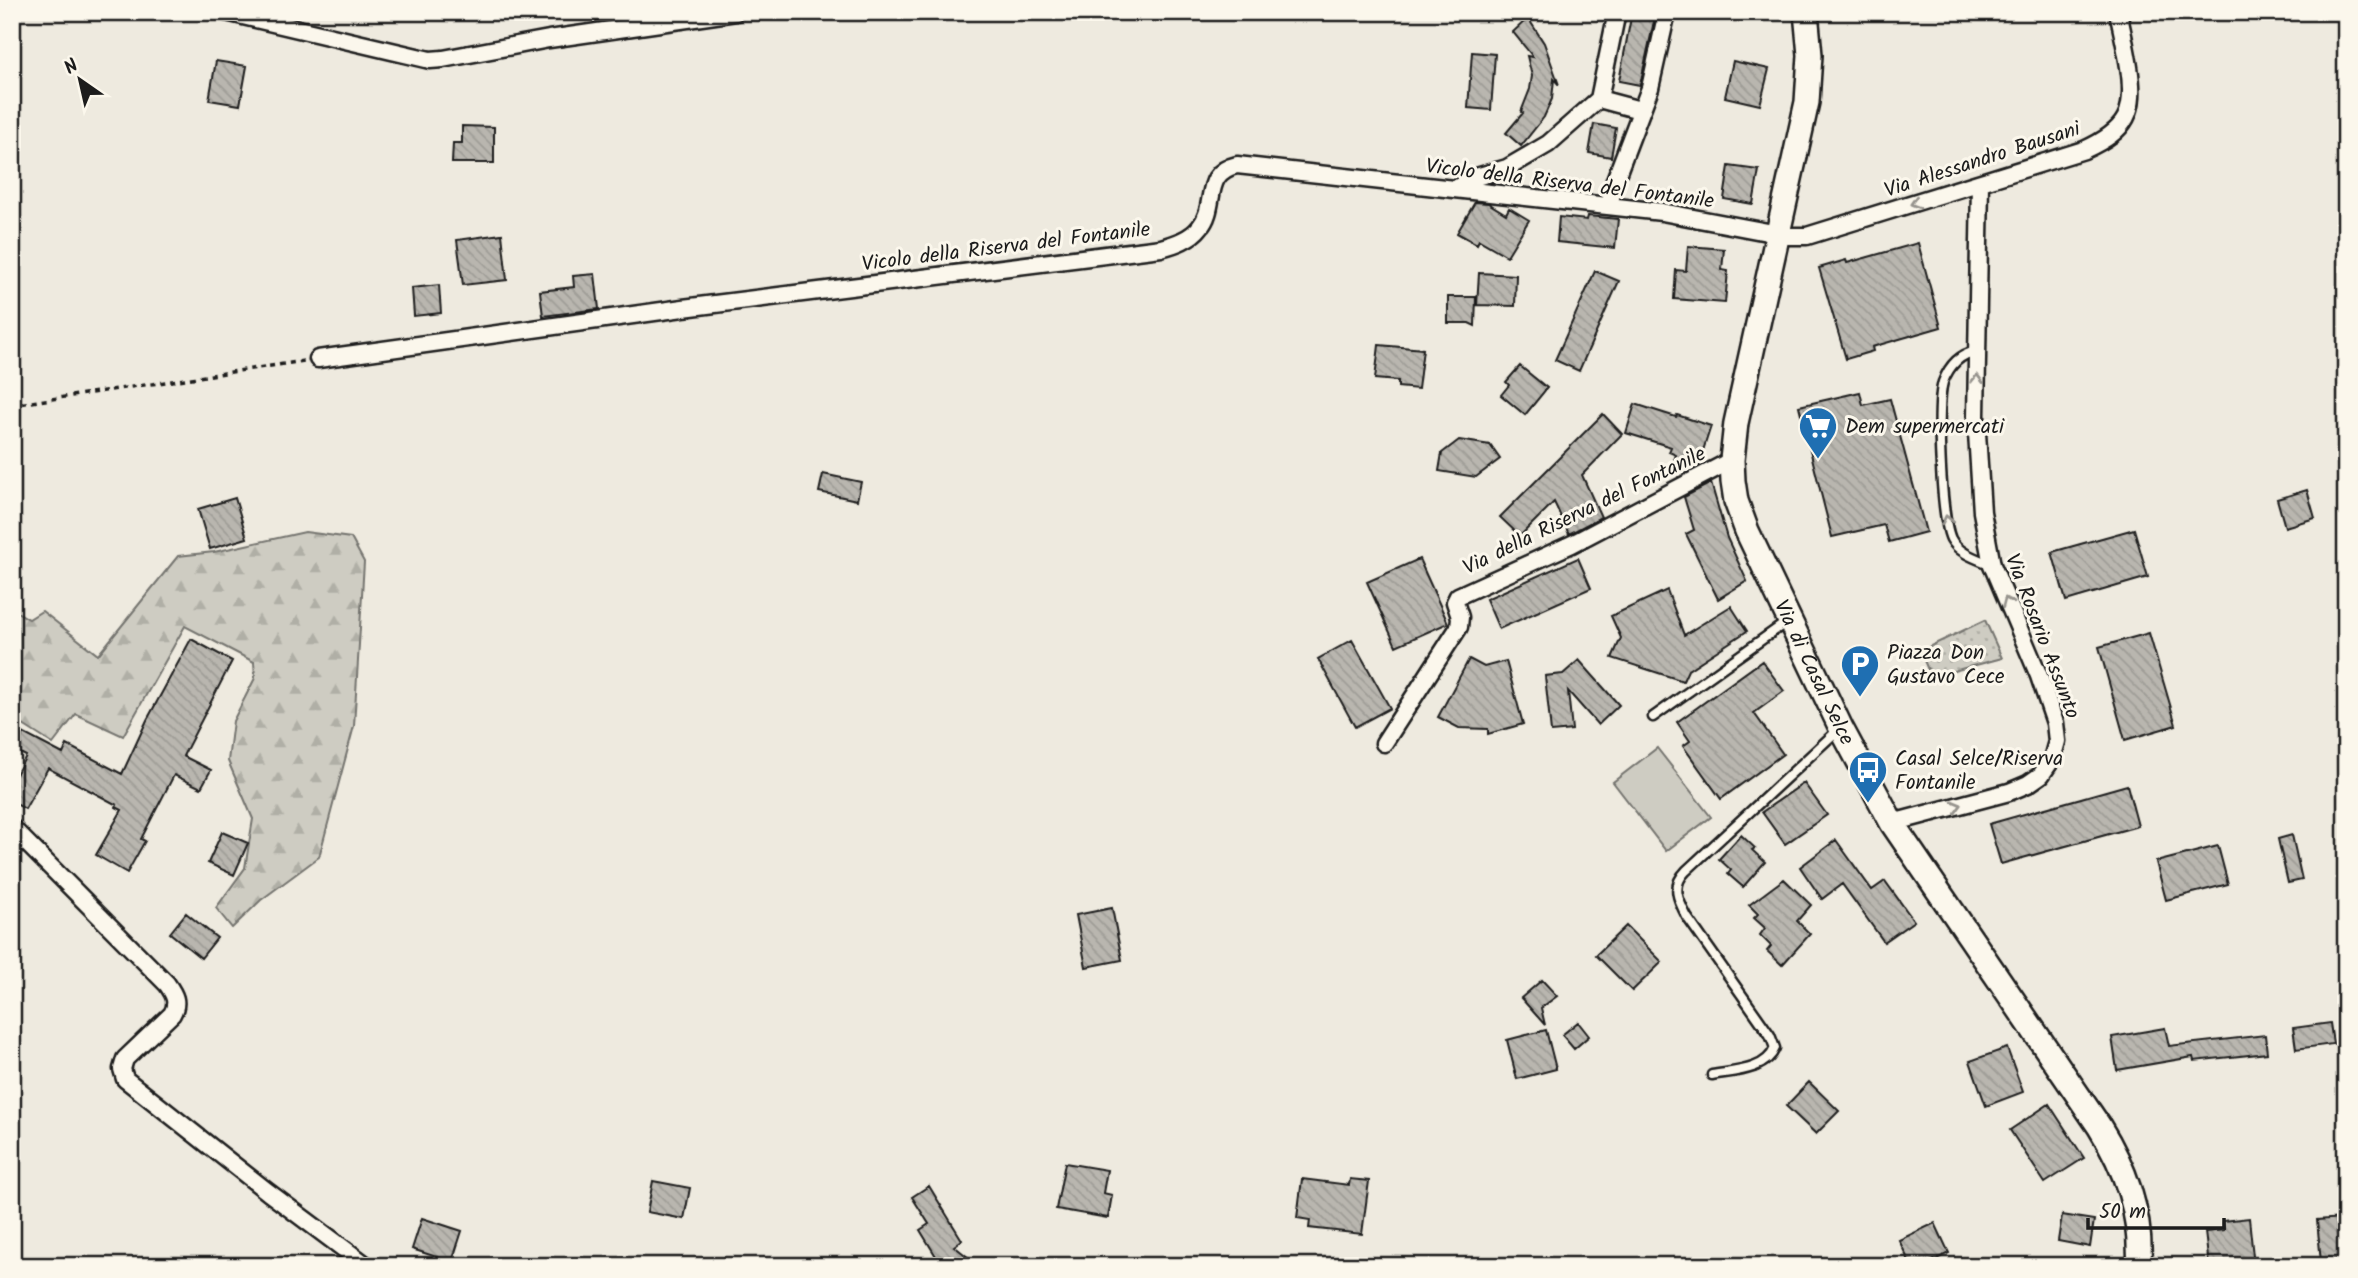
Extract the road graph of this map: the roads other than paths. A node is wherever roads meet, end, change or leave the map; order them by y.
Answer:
1 (226, 12) edge
2 (736, 12) edge
3 (1618, 12) edge
4 (1667, 12) edge
5 (1806, 12) edge
6 (2118, 12) edge
7 (1599, 99) junction
8 (1640, 110) junction
9 (1980, 183) junction
10 (1455, 189) junction
11 (1609, 206) junction
12 (1778, 234) junction
13 (1978, 351) junction
14 (318, 359) road end
15 (1732, 460) junction
16 (1992, 565) junction
17 (1789, 620) junction
18 (1653, 717) dead end
19 (1840, 728) junction
20 (1384, 743) dead end
21 (1892, 823) junction
22 (12, 828) edge
23 (1712, 1075) dead end
24 (367, 1266) edge
25 (2139, 1266) edge

1 - 2 street
3 - 7 street
4 - 8 street
5 - 12 main road, Via di Casal Selce
6 - 9 street, Via Alessandro Bausani
7 - 8 street
7 - 10 street
8 - 11 street
9 -> 12 street, Via Alessandro Bausani
9 - 13 street, Via Rosario Assunto
10 - 11 street, Vicolo della Riserva del Fontanile
10 - 14 street, Vicolo della Riserva del Fontanile
11 - 12 street, Vicolo della Riserva del Fontanile
12 - 15 main road, Via di Casal Selce
16 -> 13 street, Via Rosario Assunto
16 -> 13 lane
15 - 17 main road, Via di Casal Selce
15 - 20 street, Via della Riserva del Fontanile
21 -> 16 street, Via Rosario Assunto
17 - 18 lane
17 - 19 main road, Via di Casal Selce
19 - 21 main road, Via di Casal Selce
19 - 23 lane
21 - 25 main road, Via di Casal Selce
22 - 24 street

